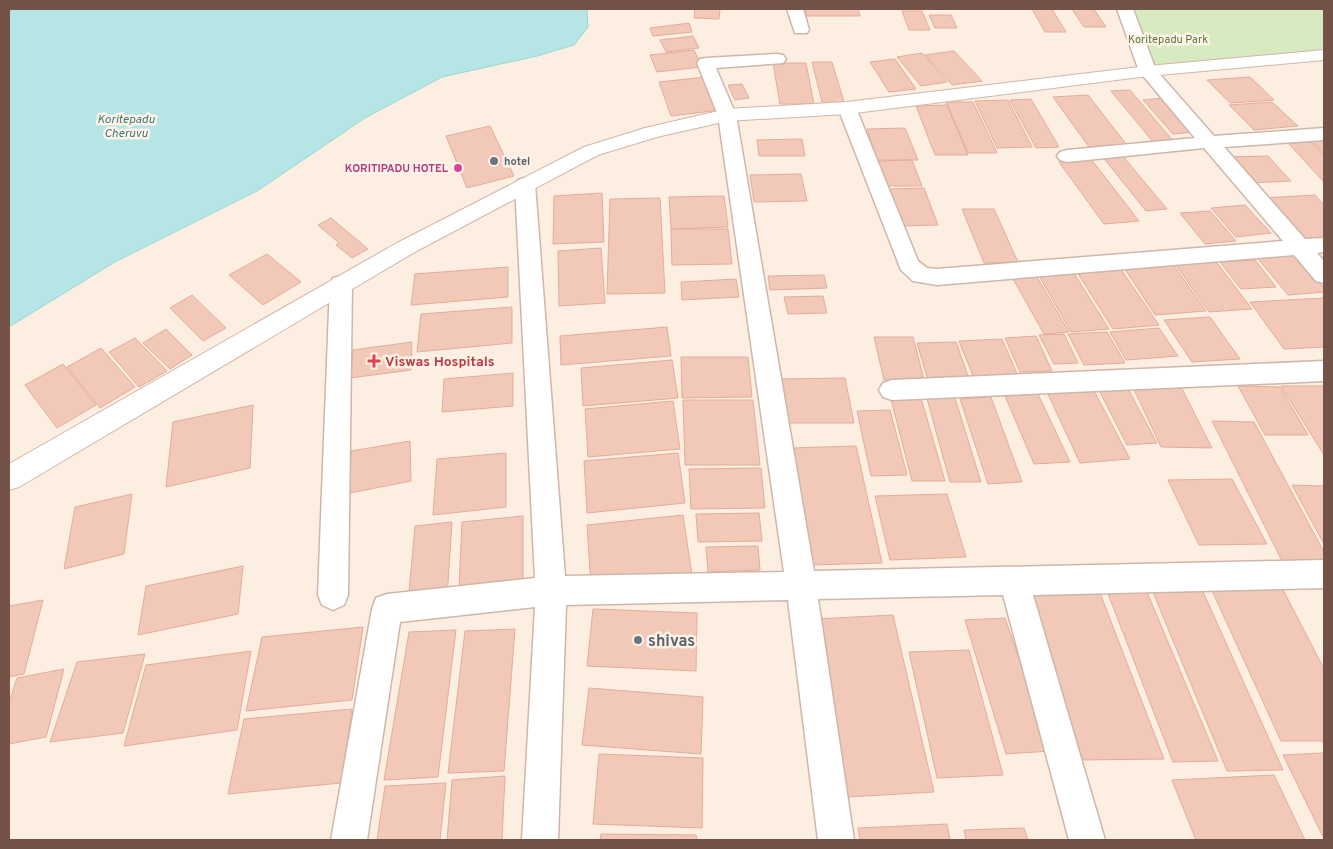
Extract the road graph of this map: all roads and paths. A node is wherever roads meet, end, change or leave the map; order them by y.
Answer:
1 (795, 9) edge
2 (1125, 9) edge
3 (800, 30) dead end
4 (1324, 55) edge
5 (777, 59) dead end
6 (1148, 71) junction
7 (847, 108) junction
8 (727, 115) junction
9 (1324, 134) edge
10 (1209, 142) junction
11 (1067, 156) dead end
12 (525, 184) junction
13 (1324, 245) edge
14 (1300, 248) junction
15 (1324, 275) edge
16 (341, 284) junction
17 (1324, 371) edge
18 (892, 390) dead end
19 (9, 478) edge
20 (1324, 574) edge
21 (1014, 581) junction
22 (801, 586) junction
23 (551, 591) junction
24 (333, 595) dead end
25 (348, 840) edge
26 (540, 840) edge
27 (836, 840) edge
28 (1087, 840) edge

1 - 3 street
2 - 6 street
4 - 6 street
5 - 8 street
6 - 7 street
6 - 10 street
7 - 8 street
7 - 14 street
8 - 12 street
8 - 22 street
9 - 10 street
10 - 11 street
10 - 14 street
12 - 16 street
12 - 23 street
13 - 14 street
14 - 15 street
16 - 19 street
16 - 24 street
17 - 18 street
20 - 21 street
21 - 22 street
21 - 28 street
22 - 23 street
22 - 27 street
23 - 25 street
23 - 26 street

